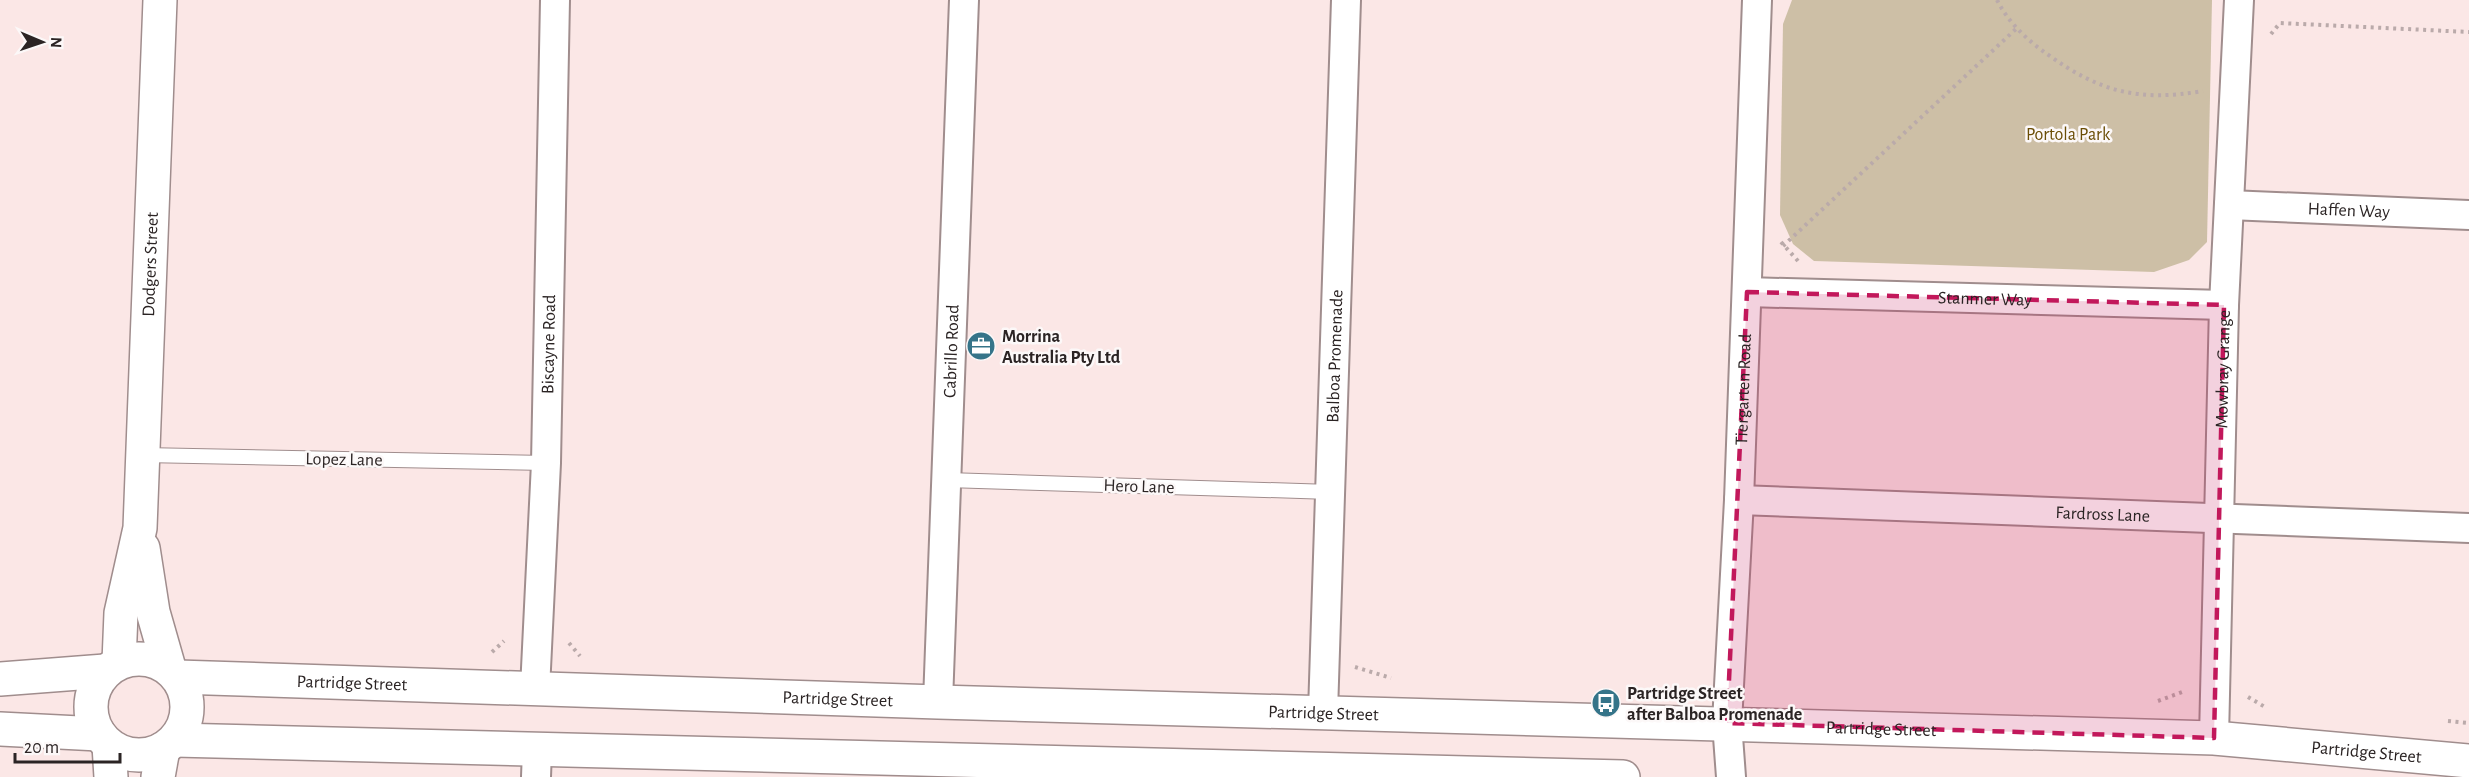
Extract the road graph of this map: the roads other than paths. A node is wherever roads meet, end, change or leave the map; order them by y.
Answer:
1 (160, 0) edge
2 (555, 0) edge
3 (964, 0) edge
4 (1346, 0) edge
5 (1757, 0) edge
6 (2239, 0) edge
7 (2229, 205) junction
8 (2469, 215) edge
9 (1747, 292) junction
10 (2224, 305) junction
11 (142, 455) junction
12 (546, 463) junction
13 (947, 480) junction
14 (1331, 492) junction
15 (1738, 500) junction
16 (2218, 520) junction
17 (140, 528) junction
18 (2469, 528) edge
19 (112, 667) junction
20 (173, 673) junction
21 (0, 679) edge
22 (535, 689) junction
23 (938, 702) junction
24 (1323, 712) junction
25 (1727, 723) junction
26 (0, 729) edge
27 (2214, 738) junction
28 (104, 739) junction
29 (165, 755) edge
30 (2469, 761) edge
31 (536, 763) edge
32 (934, 768) edge
33 (1321, 773) edge
34 (111, 777) edge
35 (1623, 777) edge
36 (1731, 777) edge

1 - 11 main road, Dodgers Street
2 - 12 street, Biscayne Road
3 - 13 street, Cabrillo Road
4 - 14 street, Balboa Promenade
5 - 9 street, Tiergarten Road
6 - 7 street, Mowbray Grange
7 - 8 street, Haffen Way
7 - 10 street, Mowbray Grange
9 - 10 street, Stanmer Way
9 - 15 street, Tiergarten Road
10 - 16 street, Mowbray Grange
11 - 12 lane, Lopez Lane
11 - 17 main road, Dodgers Street
12 - 22 street, Biscayne Road
13 - 14 lane, Hero Lane
13 - 23 street, Cabrillo Road
14 - 24 street, Balboa Promenade
15 - 16 street, Fardross Lane
15 - 25 street, Tiergarten Road
16 - 18 street, Fardross Lane
16 - 27 street, Mowbray Grange
17 - 19 main road, Dodgers Street
17 - 20 main road, Dodgers Street
19 - 20 main road
19 - 21 main road
19 - 28 main road
20 - 22 main road, Partridge Street
20 - 29 main road
22 - 23 main road, Partridge Street
23 - 24 main road, Partridge Street
24 - 25 main road, Partridge Street
25 - 27 main road, Partridge Street
25 - 36 street, Tiergarten Road
26 - 28 main road
27 - 30 main road, Partridge Street
28 - 29 main road
28 - 34 main road
29 - 31 main road
31 - 32 main road
32 - 33 main road
33 - 35 main road

